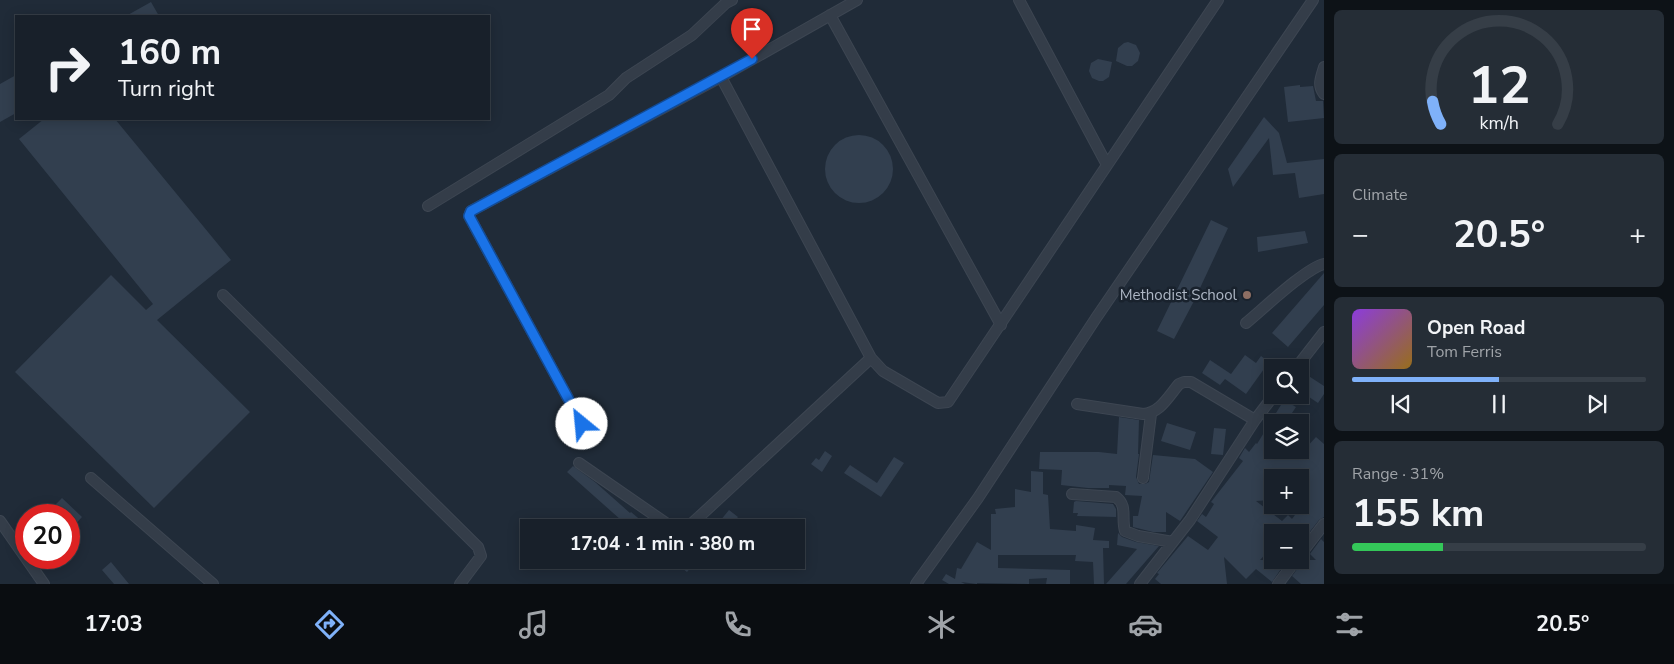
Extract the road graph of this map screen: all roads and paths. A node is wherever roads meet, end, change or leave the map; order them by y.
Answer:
1 (732, 0) edge
2 (857, 0) edge
3 (1019, 0) edge
4 (1218, 0) edge
5 (1313, 0) edge
6 (830, 15) junction
7 (1324, 67) edge
8 (721, 77) junction
9 (1324, 94) edge
10 (1107, 165) junction
11 (428, 206) dead end
12 (1324, 264) edge
13 (223, 295) dead end
14 (1246, 323) dead end
15 (1001, 325) junction
16 (1324, 332) edge
17 (872, 358) junction
18 (1303, 359) edge
19 (1077, 404) dead end
20 (1267, 404) edge
21 (1151, 414) junction
22 (1254, 420) junction
23 (582, 424) dead end
24 (579, 463) dead end
25 (91, 478) dead end
26 (1143, 478) dead end
27 (1072, 494) dead end
28 (660, 519) edge
29 (697, 519) edge
30 (0, 521) edge
31 (1324, 524) edge
32 (1173, 542) junction
33 (1309, 543) edge
34 (1289, 569) edge
35 (44, 584) edge
36 (213, 584) edge
37 (460, 584) edge
38 (916, 584) edge
39 (1140, 584) edge
40 (1278, 584) edge

1 - 11 street
2 - 6 street
3 - 10 street
4 - 10 street
5 - 38 street
6 - 8 street
6 - 15 street
7 - 9 street
8 - 17 street
8 - 23 street
10 - 15 street
12 - 14 street
13 - 37 street
15 - 17 street
16 - 18 street
17 - 29 street
19 - 21 street
20 - 22 street
21 - 22 street
21 - 26 street
22 - 32 street
24 - 28 street
25 - 36 street
27 - 32 street
30 - 35 street
31 - 33 street
32 - 39 street
34 - 40 street

